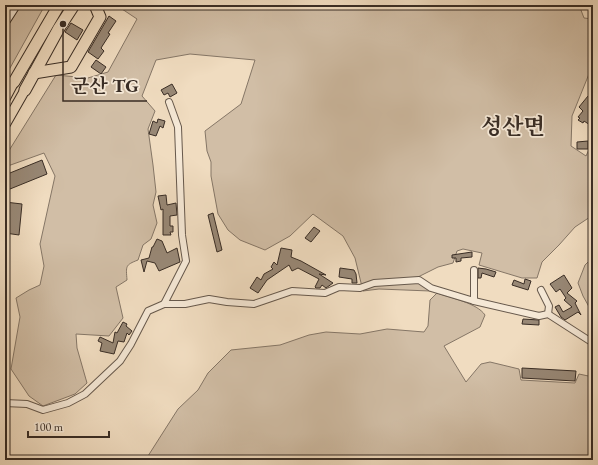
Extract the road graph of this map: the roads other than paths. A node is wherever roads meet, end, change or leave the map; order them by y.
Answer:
1 (16, 5) edge
2 (59, 5) edge
3 (74, 5) edge
4 (95, 5) edge
5 (5, 22) edge
6 (34, 73) junction
7 (14, 82) junction
8 (25, 90) joint
9 (5, 95) edge
10 (5, 99) edge
11 (169, 102) dead end
12 (5, 125) edge
13 (474, 270) dead end
14 (540, 290) dead end
15 (474, 301) junction
16 (164, 304) junction
17 (548, 314) junction
18 (593, 343) edge
19 (5, 403) edge

1 - 5 main road
2 - 7 highway
3 - 6 highway
4 - 6 highway
6 - 8 highway
7 - 9 main road
7 - 10 main road
8 - 12 main road
11 - 16 street
13 - 15 street
14 - 17 street
15 - 16 street
15 - 17 street
16 - 19 street
17 - 18 street

